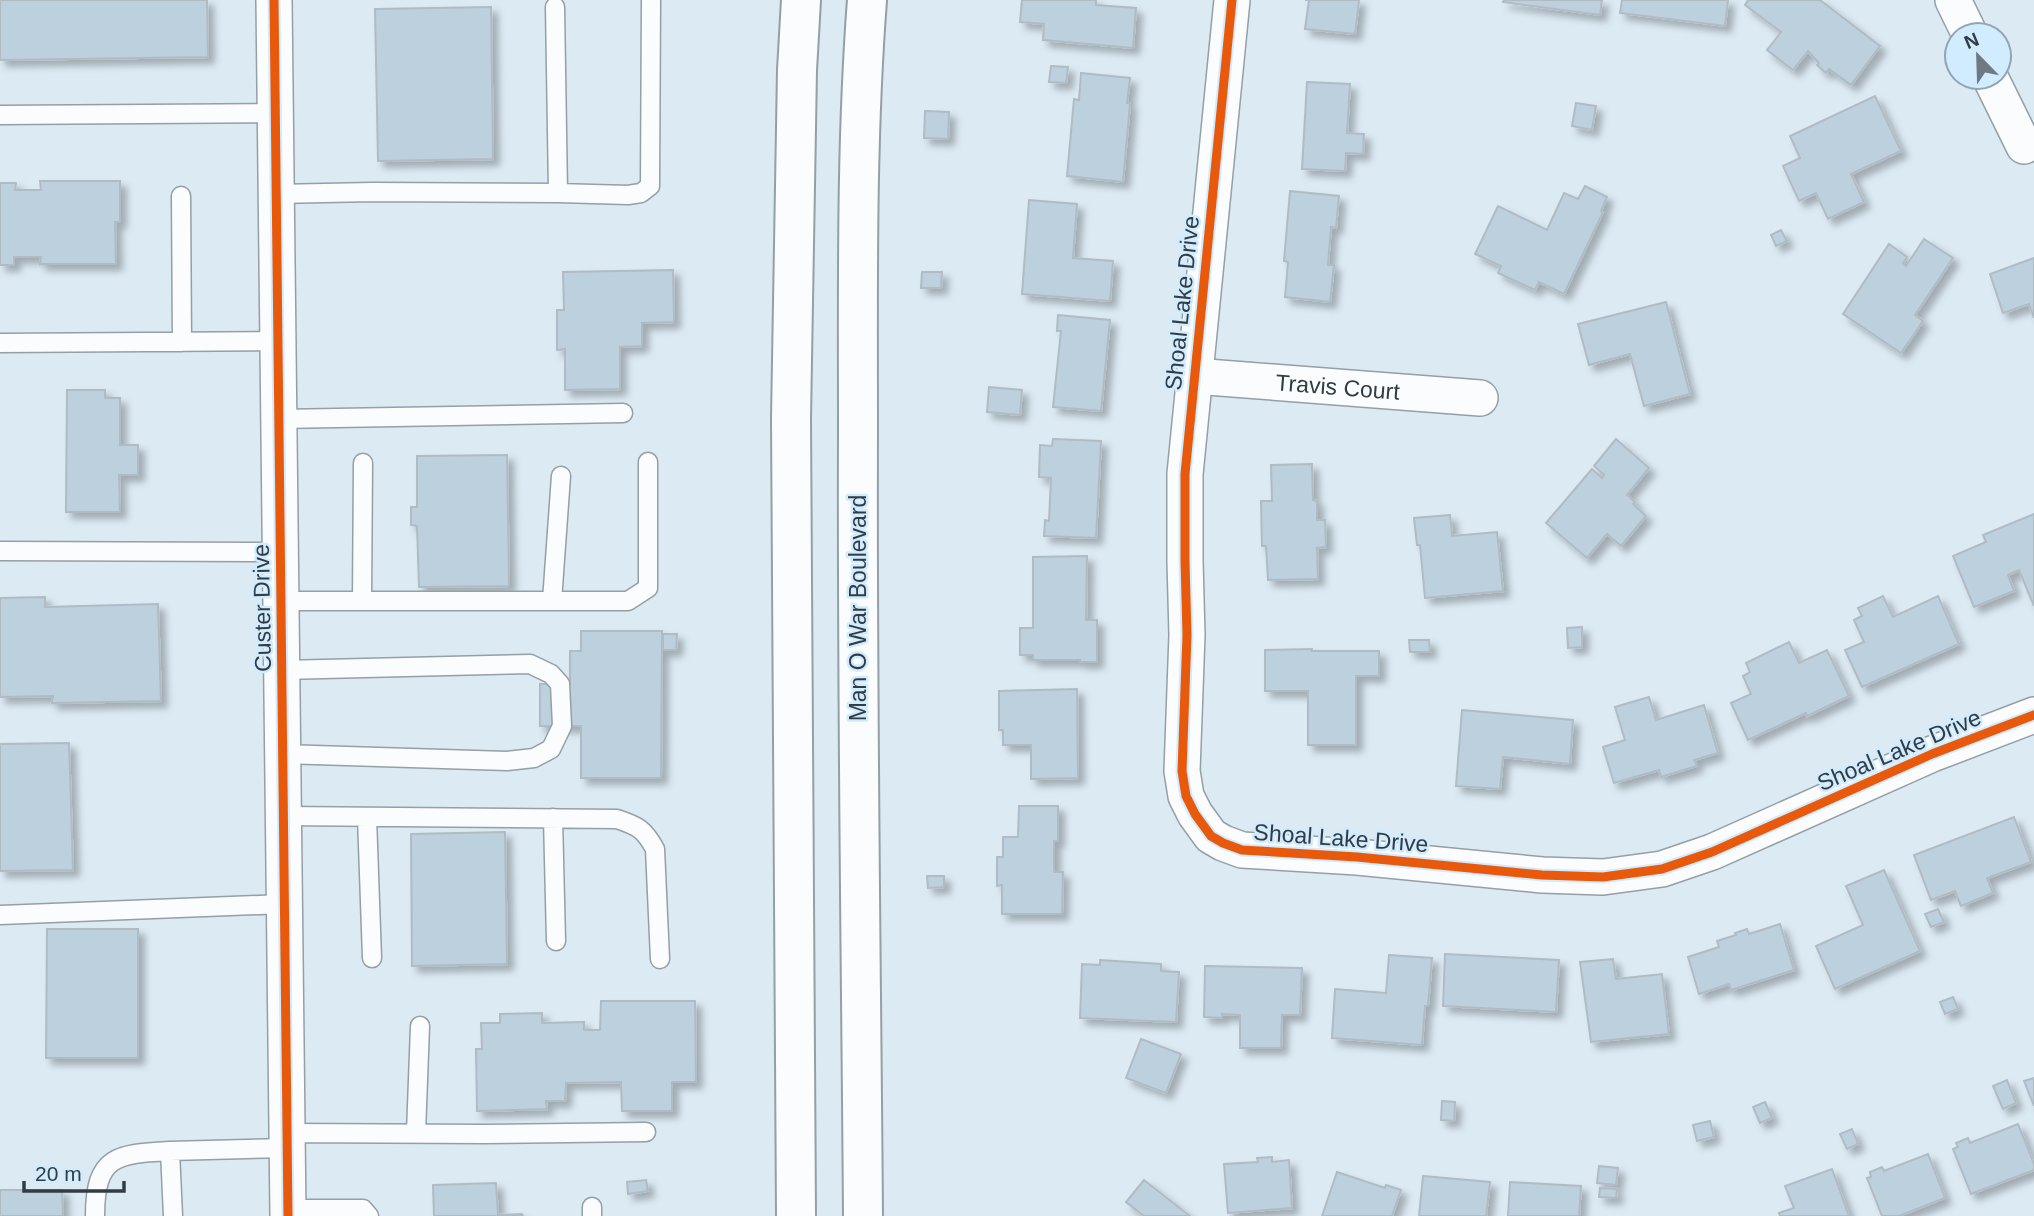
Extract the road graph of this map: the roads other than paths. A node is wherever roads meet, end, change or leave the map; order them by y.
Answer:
1 (274, 0) edge
2 (651, 0) edge
3 (801, 0) edge
4 (867, 0) edge
5 (1232, 0) edge
6 (1953, 0) edge
7 (555, 7) dead end
8 (1963, 21) edge
9 (1997, 91) edge
10 (275, 113) junction
11 (0, 115) edge
12 (2024, 146) dead end
13 (558, 192) junction
14 (276, 194) junction
15 (181, 196) dead end
16 (278, 341) junction
17 (182, 342) junction
18 (0, 343) edge
19 (1194, 376) junction
20 (1480, 398) dead end
21 (623, 413) dead end
22 (279, 419) junction
23 (649, 462) dead end
24 (363, 463) dead end
25 (561, 476) dead end
26 (0, 551) edge
27 (280, 552) junction
28 (281, 601) junction
29 (362, 601) junction
30 (552, 601) junction
31 (282, 670) junction
32 (2034, 715) edge
33 (282, 754) junction
34 (283, 816) junction
35 (368, 817) junction
36 (554, 818) junction
37 (285, 904) junction
38 (0, 915) edge
39 (556, 941) dead end
40 (372, 958) dead end
41 (660, 959) dead end
42 (420, 1026) dead end
43 (646, 1132) dead end
44 (416, 1133) junction
45 (287, 1140) junction
46 (170, 1151) junction
47 (288, 1213) edge
48 (95, 1216) edge
49 (173, 1216) edge
50 (369, 1216) edge
51 (796, 1216) edge
52 (863, 1216) edge

1 - 10 street, Custer Drive
2 - 13 lane
3 - 51 main road
4 - 52 main road, Man O War Boulevard
5 - 19 street, Shoal Lake Drive
6 - 8 street
7 - 13 lane
9 - 12 street
10 - 11 lane
10 - 14 street, Custer Drive
13 - 14 lane
14 - 16 street, Custer Drive
15 - 17 lane
16 - 17 lane
16 - 22 street, Custer Drive
17 - 18 lane
19 - 20 street, Travis Court
19 - 32 street, Shoal Lake Drive
21 - 22 lane
22 - 27 street, Custer Drive
23 - 30 lane
24 - 29 lane
25 - 30 lane
26 - 27 lane
27 - 28 street, Custer Drive
28 - 29 lane
28 - 31 street, Custer Drive
29 - 30 lane
31 - 33 street, Custer Drive
31 - 33 lane
33 - 34 street, Custer Drive
34 - 35 lane
34 - 37 street, Custer Drive
35 - 36 lane
35 - 40 lane
36 - 39 lane
36 - 41 lane
37 - 38 lane
37 - 45 street, Custer Drive
42 - 44 lane
43 - 44 lane
44 - 45 lane
45 - 46 lane
45 - 47 street, Custer Drive
46 - 48 lane
46 - 49 lane
47 - 50 lane

